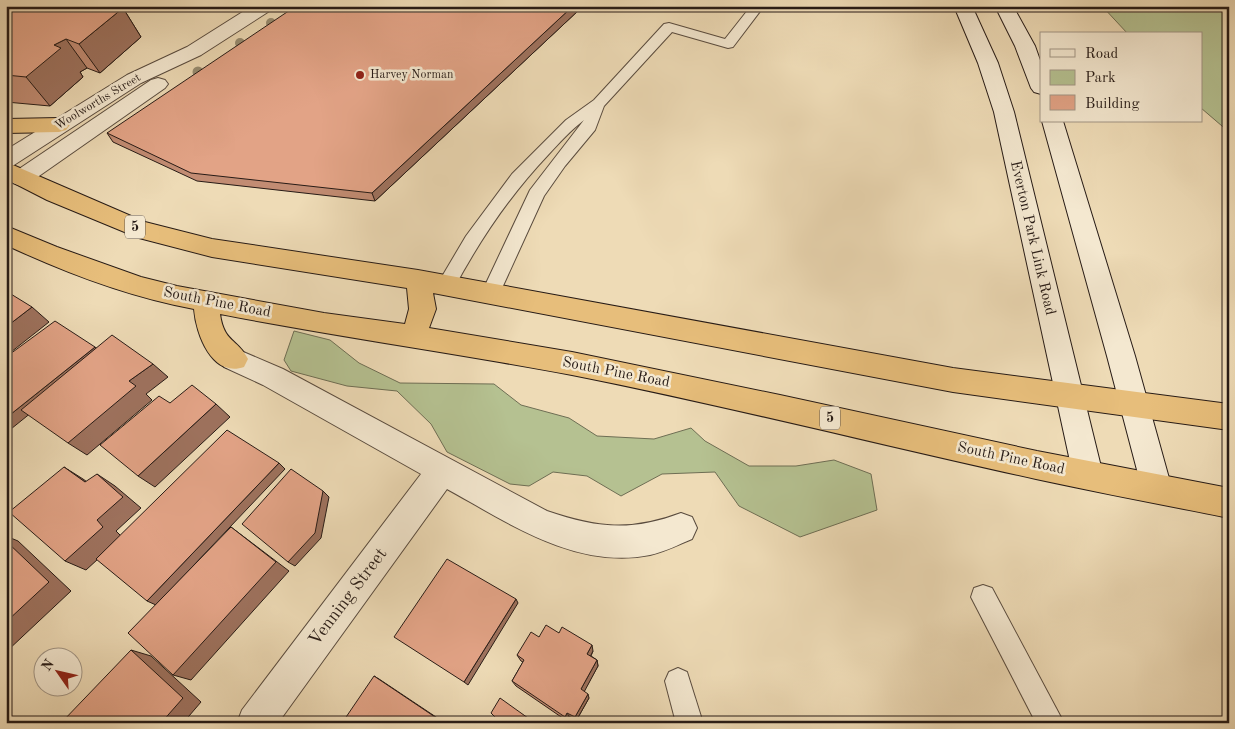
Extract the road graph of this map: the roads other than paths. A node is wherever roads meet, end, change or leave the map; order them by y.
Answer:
1 (265, 6) edge
2 (758, 6) edge
3 (963, 6) edge
4 (1004, 6) edge
5 (194, 51) junction
6 (1040, 85) edge
7 (597, 106) junction
8 (1052, 122) edge
9 (59, 125) junction
10 (6, 126) edge
11 (11, 169) edge
12 (6, 235) edge
13 (418, 280) junction
14 (446, 285) junction
15 (490, 294) junction
16 (206, 302) junction
17 (412, 336) junction
18 (234, 359) joint
19 (1070, 396) junction
20 (1132, 405) junction
21 (1229, 417) edge
22 (442, 471) junction
23 (1088, 475) junction
24 (1156, 489) junction
25 (1229, 503) edge
26 (681, 528) dead end
27 (983, 597) dead end
28 (678, 681) dead end
29 (255, 723) edge
30 (690, 723) edge
31 (1050, 723) edge

1 - 5 main road, Woolworths Street
2 - 7 lane
3 - 19 main road, Everton Park Link Road
4 - 6 main road
5 - 9 main road, Woolworths Street
5 - 11 main road, Woolworths Street
7 - 14 lane
7 - 15 lane
8 - 20 main road
9 - 10 highway
9 - 11 main road, Woolworths Street
11 - 13 highway, 5
12 - 16 highway, South Pine Road / 5
13 - 14 highway, 5
13 - 17 highway
14 - 15 highway, 5
15 - 19 highway, 5
16 - 17 highway, South Pine Road / 5
16 - 18 highway
17 - 23 highway, South Pine Road / 5
18 - 22 main road
19 - 20 highway, 5
19 - 23 main road, Everton Park Link Road
20 - 21 highway, 5
20 - 24 main road
22 - 26 main road
22 - 29 main road, Venning Street
23 - 24 highway, South Pine Road / 5
24 - 25 highway, South Pine Road / 5
27 - 31 lane
28 - 30 lane

